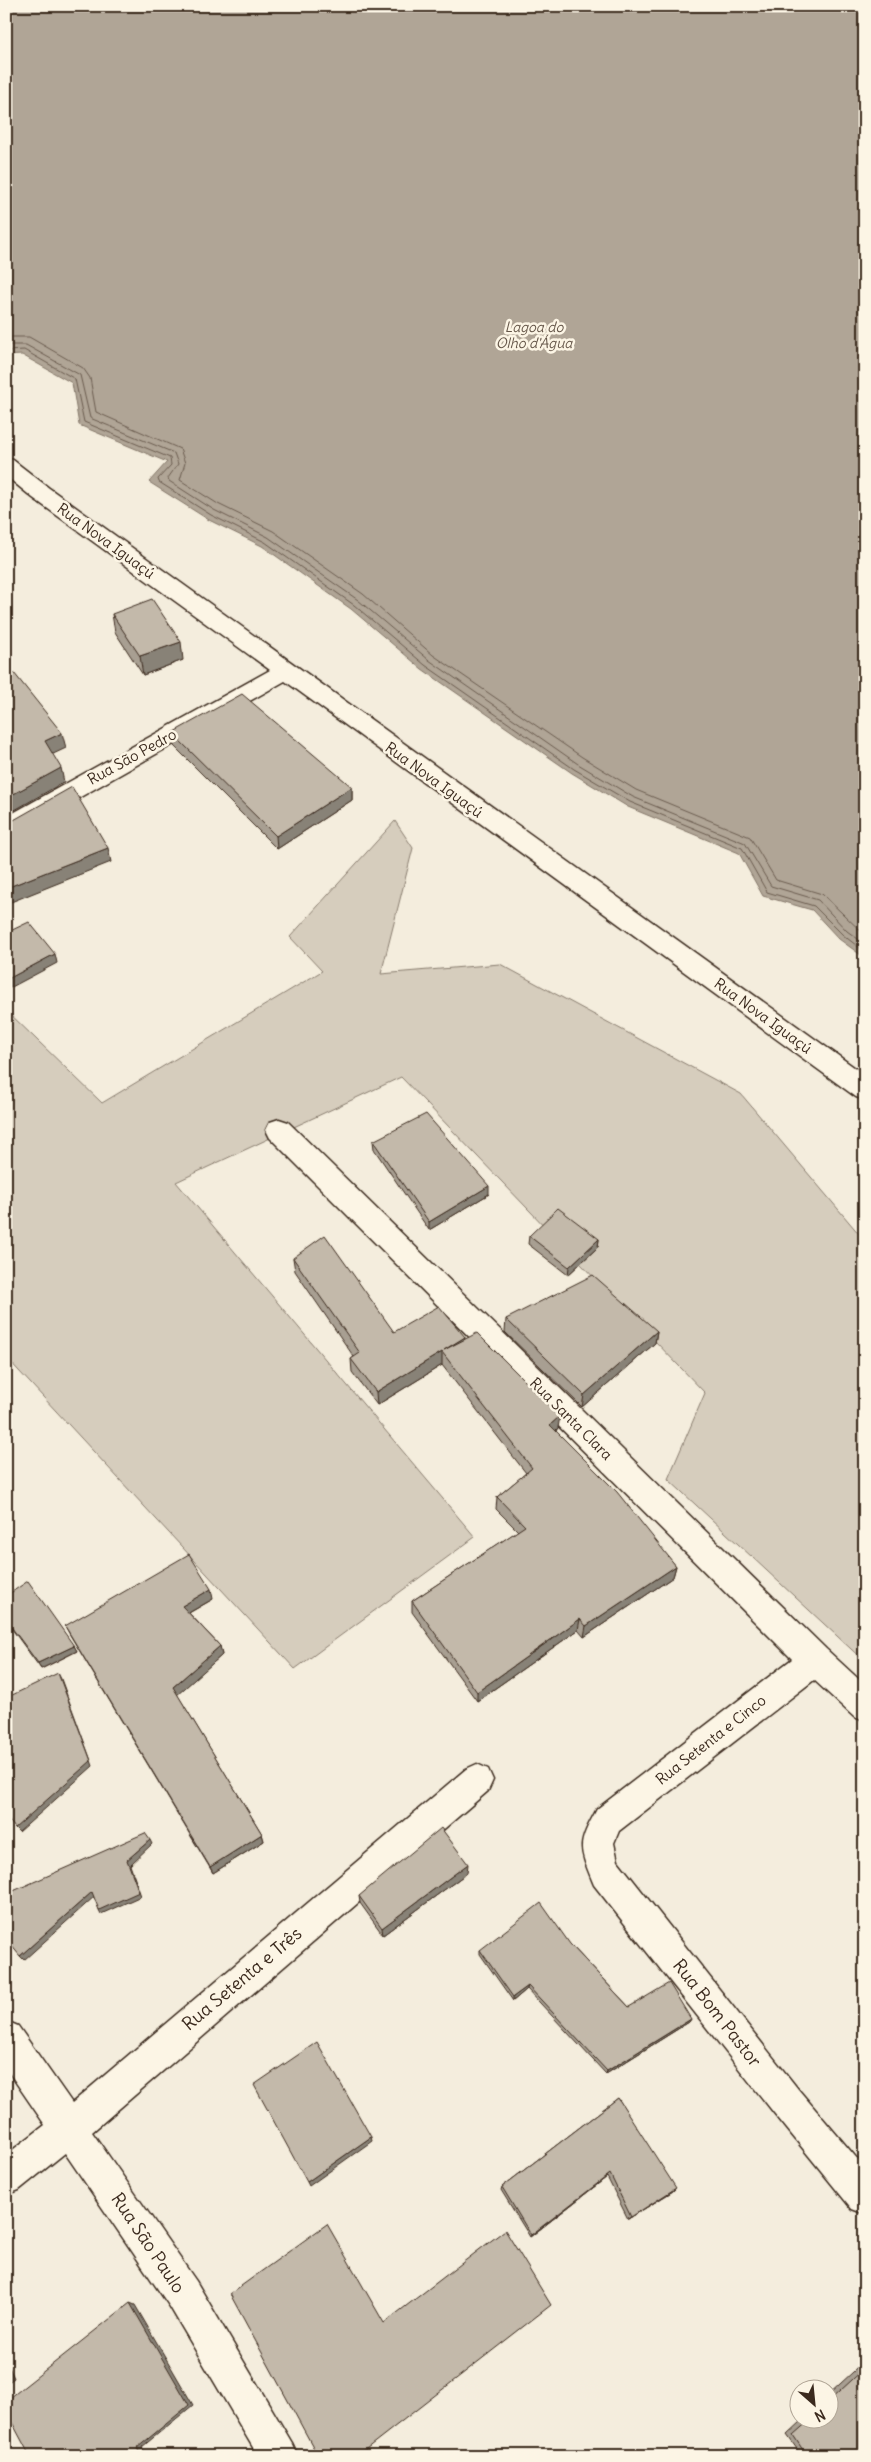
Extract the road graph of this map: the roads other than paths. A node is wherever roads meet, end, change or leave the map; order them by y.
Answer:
1 (6, 466) edge
2 (284, 672) junction
3 (6, 828) edge
4 (865, 1090) edge
5 (279, 1130) dead end
6 (815, 1660) junction
7 (865, 1706) edge
8 (476, 1780) dead end
9 (608, 1820) joint
10 (6, 2038) edge
11 (69, 2128) junction
12 (6, 2177) edge
13 (865, 2196) edge
14 (279, 2456) edge

1 - 2 street, Rua Nova Iguaçú
2 - 3 street, Rua São Pedro
2 - 4 street, Rua Nova Iguaçú
5 - 6 street, Rua Santa Clara
6 - 7 street, Rua Santa Clara
6 - 9 street, Rua Setenta e Cinco
8 - 11 street, Rua Setenta e Três
9 - 13 street, Rua Bom Pastor
10 - 11 street, Rua São Paulo
11 - 12 street, Rua Setenta e Três
11 - 14 street, Rua São Paulo

